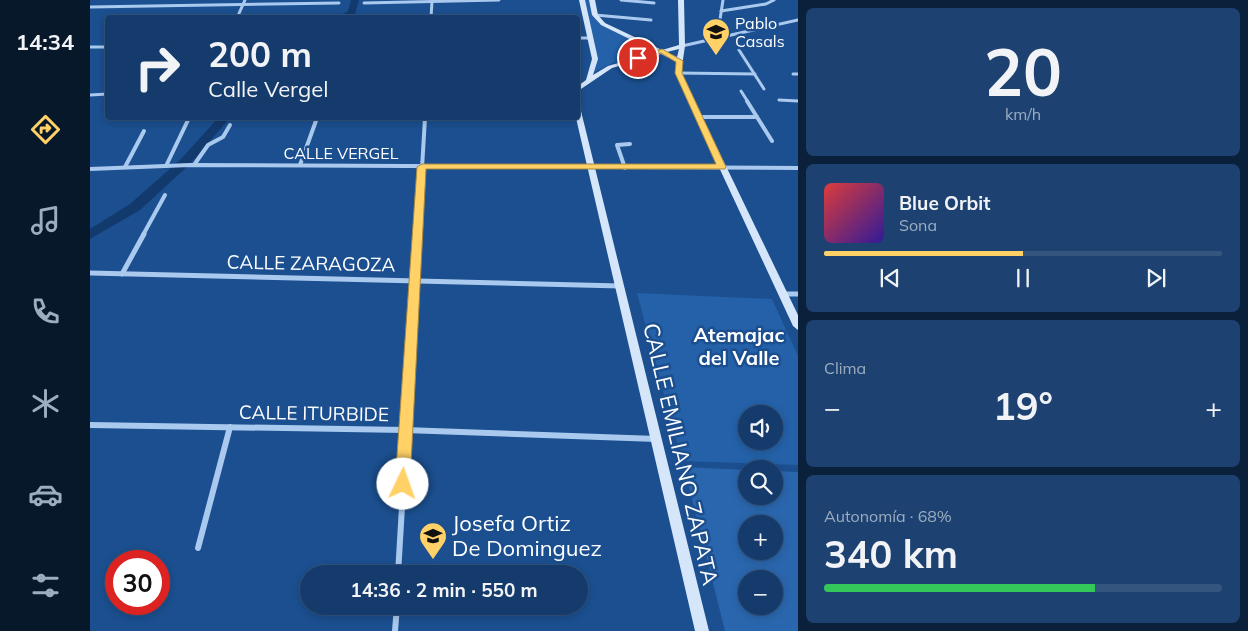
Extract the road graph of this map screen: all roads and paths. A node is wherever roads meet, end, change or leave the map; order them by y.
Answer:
1 (245, 0) edge
2 (500, 0) edge
3 (582, 0) edge
4 (592, 0) edge
5 (621, 0) edge
6 (681, 0) edge
7 (723, 0) edge
8 (774, 0) edge
9 (432, 1) edge
10 (339, 3) dead end
11 (364, 3) dead end
12 (654, 3) dead end
13 (243, 4) junction
14 (90, 7) edge
15 (722, 11) junction
16 (238, 15) edge
17 (431, 15) edge
18 (594, 15) junction
19 (651, 20) dead end
20 (798, 20) edge
21 (580, 38) edge
22 (590, 38) junction
23 (717, 39) junction
24 (682, 46) junction
25 (90, 47) edge
26 (105, 47) edge
27 (739, 50) dead end
28 (662, 51) junction
29 (680, 61) junction
30 (678, 73) junction
31 (755, 74) junction
32 (793, 74) dead end
33 (798, 74) edge
34 (582, 85) edge
35 (764, 89) dead end
36 (741, 91) dead end
37 (90, 94) edge
38 (105, 94) edge
39 (780, 100) dead end
40 (798, 101) edge
41 (757, 117) junction
42 (699, 118) junction
43 (580, 119) edge
44 (188, 120) edge
45 (316, 120) edge
46 (425, 120) edge
47 (230, 126) dead end
48 (144, 131) dead end
49 (772, 142) dead end
50 (630, 144) dead end
51 (192, 165) junction
52 (300, 165) junction
53 (166, 166) junction
54 (124, 167) junction
55 (422, 167) junction
56 (722, 167) junction
57 (592, 168) junction
58 (625, 168) junction
59 (798, 168) edge
60 (90, 169) edge
61 (165, 194) dead end
62 (90, 273) edge
63 (122, 274) junction
64 (414, 280) junction
65 (621, 286) junction
66 (784, 294) junction
67 (798, 294) edge
68 (798, 326) edge
69 (90, 425) edge
70 (230, 427) junction
71 (405, 430) junction
72 (657, 439) junction
73 (198, 548) dead end
74 (398, 565) edge
75 (396, 615) edge
76 (395, 631) edge
77 (702, 631) edge

1 - 13 street
2 - 9 street
3 - 22 street
4 - 18 street
5 - 12 street
6 - 24 street
7 - 15 street
8 - 15 street
9 - 11 street
9 - 17 street
10 - 13 street
13 - 14 street
13 - 16 street
15 - 23 street
18 - 19 street
18 - 28 street
20 - 23 street
21 - 22 street
22 - 34 street
23 - 24 street
24 - 28 street
24 - 29 street
25 - 26 street
27 - 31 street
28 - 29 street
28 - 34 street
29 - 30 street
30 - 31 street
30 - 42 street
31 - 35 street
32 - 33 street
36 - 41 street
37 - 38 street
39 - 40 street
41 - 42 street
41 - 49 street
42 - 56 street
43 - 57 street, CALLE EMILIANO ZAPATA
44 - 53 street
45 - 52 street
46 - 55 street
47 - 51 street
48 - 54 street
50 - 58 street
51 - 52 street, CALLE VERGEL
51 - 53 street, CALLE VERGEL
52 - 55 street, CALLE VERGEL
53 - 54 street, CALLE VERGEL
54 - 60 street, CALLE VERGEL
55 - 57 street, CALLE VERGEL
55 - 64 street
56 - 58 street, CALLE VERGEL
56 - 59 street, CALLE VERGEL
56 - 66 street
57 - 58 street, CALLE VERGEL
57 - 65 street, CALLE EMILIANO ZAPATA
61 - 63 street
62 - 63 street, CALLE ZARAGOZA
63 - 64 street, CALLE ZARAGOZA
64 - 65 street, CALLE ZARAGOZA
64 - 71 street
65 - 72 street, CALLE EMILIANO ZAPATA
66 - 67 street
66 - 68 street
69 - 70 street, CALLE ITURBIDE
70 - 71 street, CALLE ITURBIDE
70 - 73 street
71 - 72 street, CALLE ITURBIDE
71 - 74 street
72 - 77 street, CALLE EMILIANO ZAPATA
75 - 76 street

